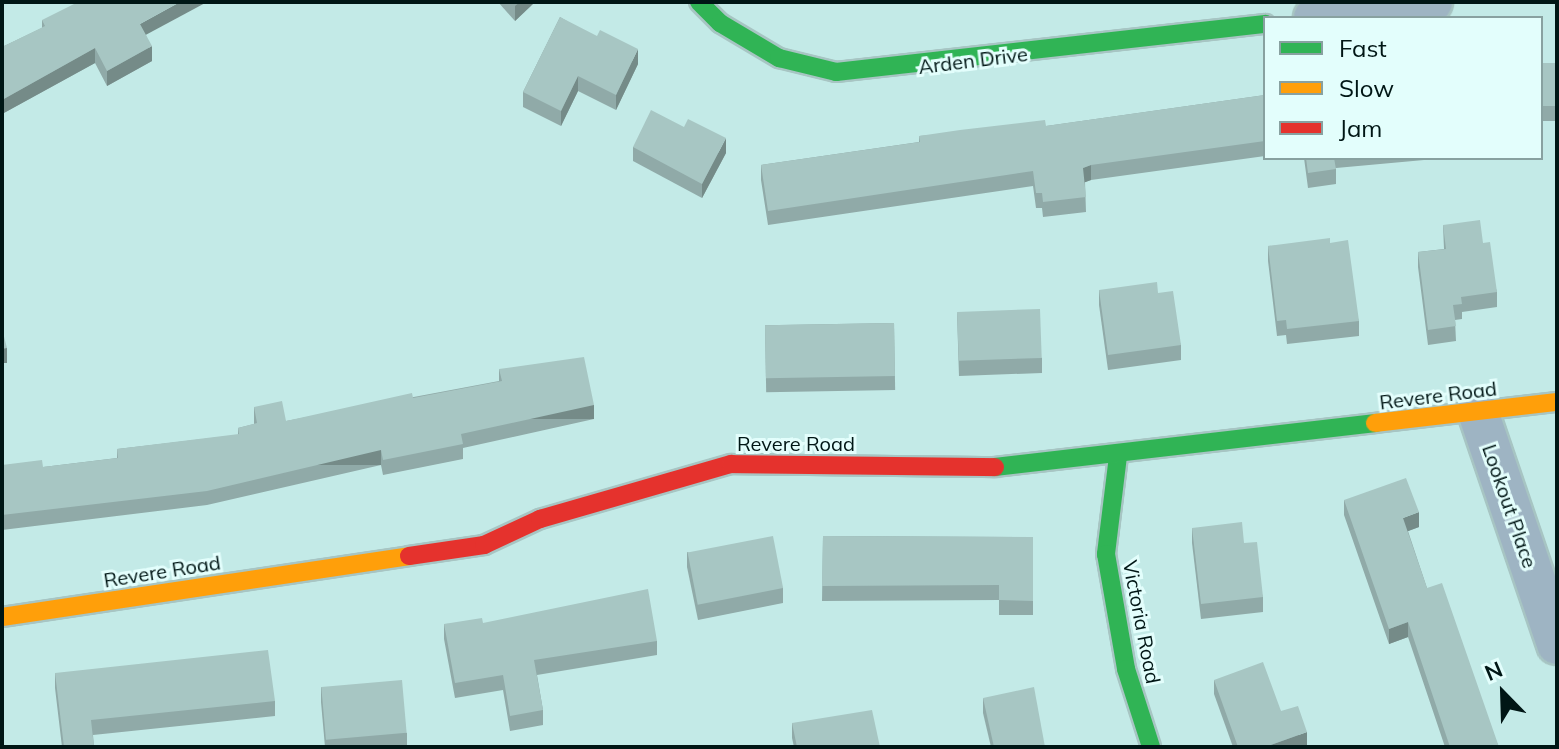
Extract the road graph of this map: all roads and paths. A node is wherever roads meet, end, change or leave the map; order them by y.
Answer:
1 (699, 2) edge
2 (1432, 2) edge
3 (1327, 12) edge
4 (1263, 24) edge
5 (1557, 402) edge
6 (1478, 412) junction
7 (1118, 456) junction
8 (2, 617) edge
9 (1557, 644) edge
10 (1151, 747) edge

1 - 4 street, Arden Drive
2 - 3 street
5 - 6 street, Revere Road
6 - 7 street, Revere Road
6 - 9 street, Lookout Place
7 - 8 street, Revere Road
7 - 10 street, Victoria Road

